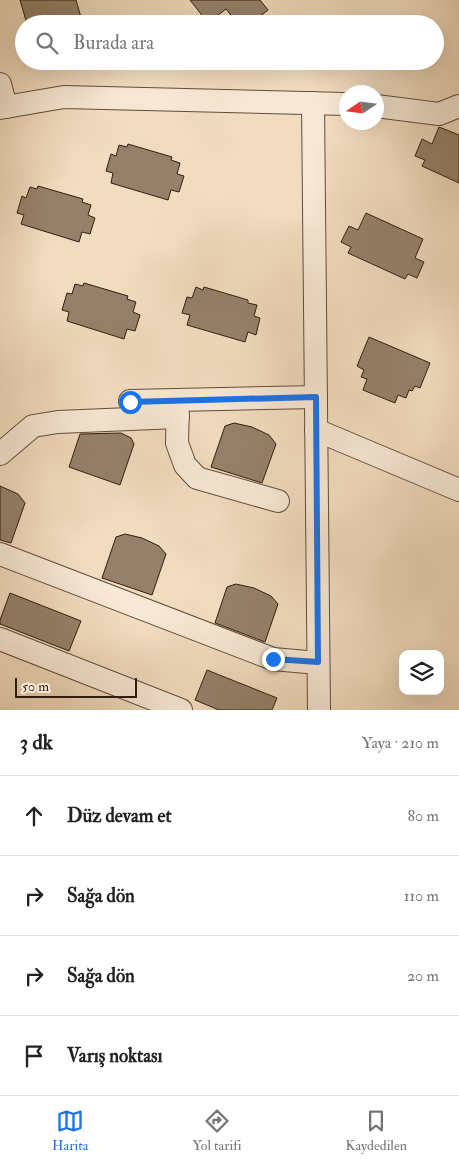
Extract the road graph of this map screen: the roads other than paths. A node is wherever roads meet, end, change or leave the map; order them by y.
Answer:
1 (0, 84) edge
2 (313, 103) junction
3 (339, 104) edge
4 (459, 106) edge
5 (3, 107) edge
6 (384, 107) edge
7 (316, 397) junction
8 (130, 402) dead end
9 (178, 409) junction
10 (316, 430) junction
11 (0, 454) edge
12 (459, 490) edge
13 (278, 501) dead end
14 (0, 554) edge
15 (0, 639) edge
16 (318, 662) junction
17 (181, 710) edge
18 (319, 710) edge

1 - 5 street
2 - 3 street
2 - 5 street
2 - 7 street
4 - 6 street
7 - 9 street
7 - 10 street
8 - 9 street
9 - 11 street
9 - 13 street
10 - 12 street
10 - 16 street
14 - 16 street
15 - 17 street
16 - 18 street

